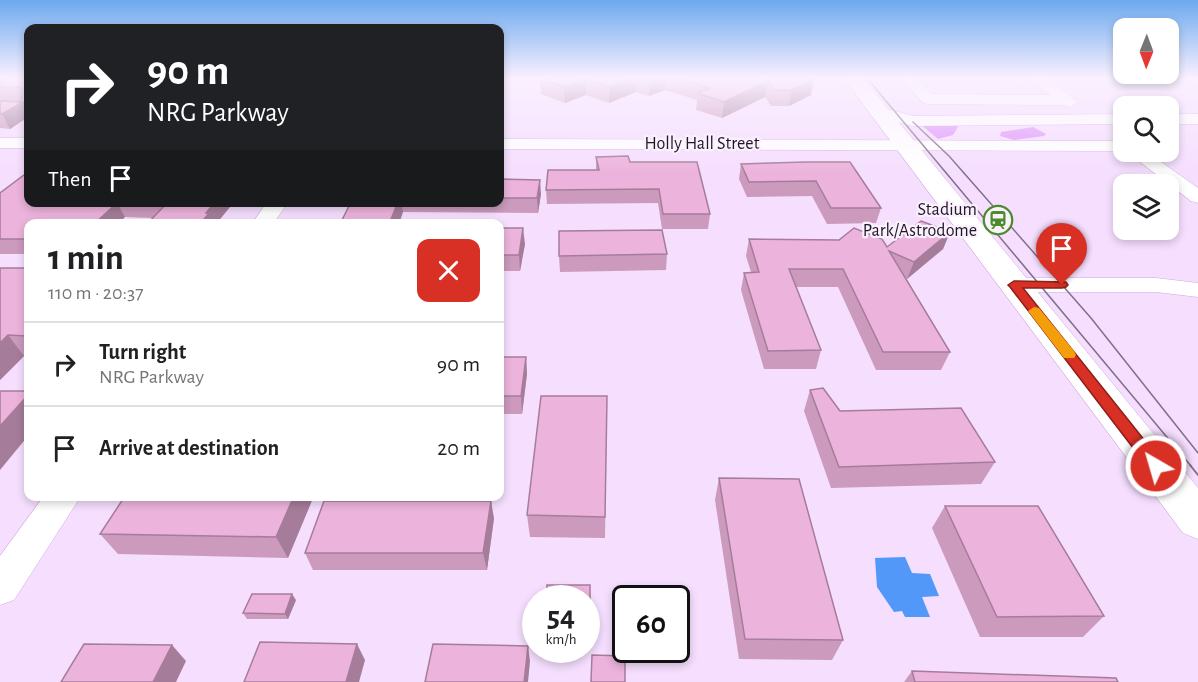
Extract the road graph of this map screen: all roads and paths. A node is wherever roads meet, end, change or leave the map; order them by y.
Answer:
1 (877, 109) edge
2 (1079, 109) edge
3 (880, 112) junction
4 (1093, 119) junction
5 (1113, 119) edge
6 (1179, 119) edge
7 (1198, 119) edge
8 (1004, 120) junction
9 (1113, 135) edge
10 (0, 143) edge
11 (24, 143) edge
12 (504, 144) edge
13 (1113, 144) edge
14 (905, 145) junction
15 (937, 145) junction
16 (1149, 162) edge
17 (1198, 198) edge
18 (1014, 285) junction
19 (1198, 290) edge
20 (60, 501) edge
21 (1198, 520) edge
22 (0, 587) edge

1 - 3 main road
2 - 4 street
3 - 8 street
3 - 14 main road
4 - 5 street
4 - 8 street
4 - 9 street
6 - 7 street
8 - 15 street
10 - 11 street
12 - 14 street, Holly Hall Street
13 - 15 street, Holly Hall Street
14 - 15 street, Holly Hall Street
14 - 18 main road
16 - 17 street
18 - 19 street
18 - 21 main road
20 - 22 street

